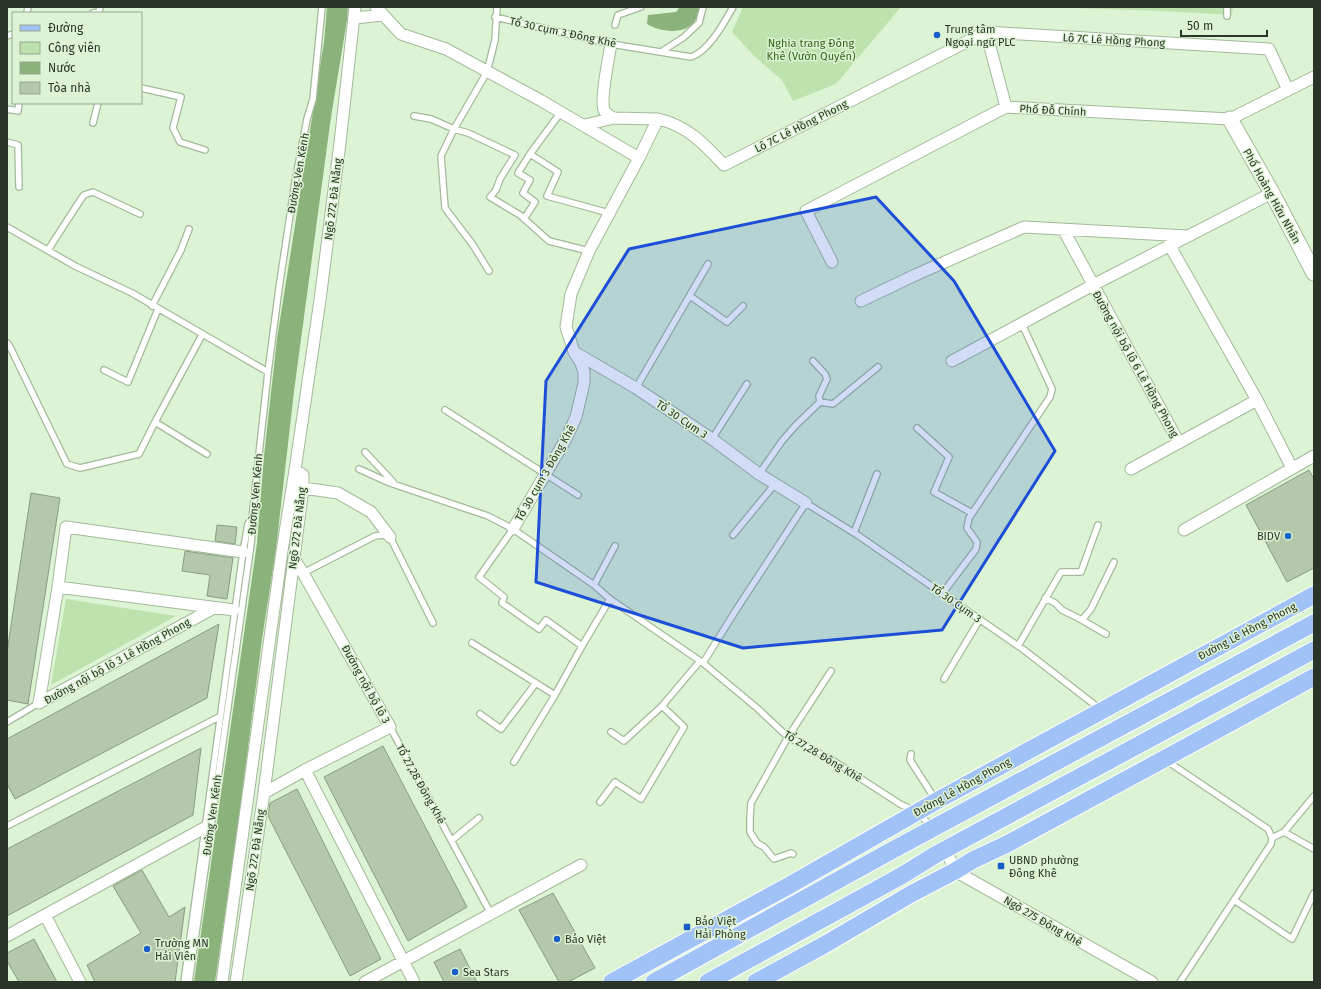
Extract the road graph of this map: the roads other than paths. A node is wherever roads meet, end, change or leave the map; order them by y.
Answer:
1 (322, 7) edge
2 (496, 7) edge
3 (641, 7) edge
4 (703, 7) edge
5 (733, 7) edge
6 (1227, 7) edge
7 (379, 11) edge
8 (355, 12) edge
9 (1227, 16) dead end
10 (495, 18) junction
11 (615, 25) dead end
12 (986, 32) junction
13 (611, 44) junction
14 (661, 52) junction
15 (487, 72) junction
16 (1314, 77) edge
17 (142, 88) edge
18 (1288, 90) junction
19 (19, 104) edge
20 (98, 104) edge
21 (1006, 107) junction
22 (7, 109) edge
23 (561, 112) junction
24 (414, 116) dead end
25 (614, 118) junction
26 (658, 119) junction
27 (1230, 119) junction
28 (93, 123) dead end
29 (585, 125) junction
30 (454, 129) junction
31 (7, 142) edge
32 (205, 150) dead end
33 (530, 154) junction
34 (639, 158) junction
35 (20, 187) dead end
36 (1272, 193) junction
37 (609, 213) junction
38 (140, 214) dead end
39 (524, 219) junction
40 (7, 227) edge
41 (189, 229) dead end
42 (1063, 229) junction
43 (1188, 236) junction
44 (1170, 246) junction
45 (48, 250) junction
46 (589, 251) junction
47 (832, 262) dead end
48 (708, 264) dead end
49 (489, 271) dead end
50 (1314, 273) edge
51 (1093, 285) junction
52 (690, 296) junction
53 (861, 301) dead end
54 (152, 306) junction
55 (743, 306) dead end
56 (158, 309) junction
57 (1022, 324) junction
58 (202, 335) junction
59 (7, 343) edge
60 (574, 352) junction
61 (814, 361) dead end
62 (952, 361) dead end
63 (878, 367) dead end
64 (104, 370) dead end
65 (268, 372) junction
66 (746, 384) dead end
67 (636, 388) junction
68 (1257, 400) junction
69 (820, 402) junction
70 (445, 410) dead end
71 (156, 422) junction
72 (917, 428) dead end
73 (712, 439) junction
74 (1179, 442) junction
75 (365, 452) dead end
76 (207, 454) dead end
77 (1314, 456) edge
78 (1292, 468) junction
79 (359, 469) dead end
80 (1131, 469) dead end
81 (295, 470) junction
82 (546, 474) junction
83 (759, 474) junction
84 (877, 474) dead end
85 (394, 484) junction
86 (775, 484) junction
87 (303, 488) junction
88 (578, 494) dead end
89 (806, 503) junction
90 (972, 513) junction
91 (252, 518) junction
92 (1098, 526) dead end
93 (513, 529) junction
94 (1184, 530) dead end
95 (854, 533) junction
96 (733, 535) dead end
97 (390, 537) junction
98 (615, 546) dead end
99 (242, 552) junction
100 (294, 559) junction
101 (1114, 562) dead end
102 (303, 573) junction
103 (594, 585) junction
104 (58, 587) junction
105 (942, 594) junction
106 (1314, 595) edge
107 (1045, 598) junction
108 (610, 599) junction
109 (214, 608) junction
110 (234, 610) junction
111 (980, 619) junction
112 (1082, 620) junction
113 (433, 623) dead end
114 (1314, 623) edge
115 (1106, 634) dead end
116 (472, 643) dead end
117 (582, 646) junction
118 (1018, 646) junction
119 (1314, 650) edge
120 (702, 662) junction
121 (831, 671) dead end
122 (1314, 676) edge
123 (944, 678) dead end
124 (536, 683) junction
125 (555, 695) junction
126 (39, 704) junction
127 (662, 706) junction
128 (1101, 710) junction
129 (480, 714) dead end
130 (219, 717) junction
131 (7, 722) edge
132 (390, 727) junction
133 (611, 732) dead end
134 (788, 737) junction
135 (911, 754) dead end
136 (1164, 759) junction
137 (514, 762) dead end
138 (305, 770) junction
139 (264, 793) junction
140 (1314, 796) edge
141 (936, 801) junction
142 (600, 802) dead end
143 (917, 812) junction
144 (479, 818) dead end
145 (7, 826) edge
146 (206, 826) junction
147 (933, 829) junction
148 (1284, 832) junction
149 (1272, 838) junction
150 (452, 840) junction
151 (1314, 849) edge
152 (946, 850) junction
153 (793, 854) dead end
154 (581, 865) dead end
155 (955, 871) junction
156 (1314, 893) edge
157 (1234, 900) junction
158 (491, 914) junction
159 (45, 915) junction
160 (7, 936) edge
161 (402, 961) junction
162 (80, 982) edge
163 (184, 982) edge
164 (189, 982) edge
165 (222, 982) edge
166 (236, 982) edge
167 (364, 982) edge
168 (414, 982) edge
169 (612, 982) edge
170 (654, 982) edge
171 (708, 982) edge
172 (756, 982) edge
173 (1152, 982) edge
174 (1180, 982) edge

1 - 65 lane, Đường Ven Kênh
2 - 10 lane
3 - 11 lane
4 - 14 lane
5 - 14 lane, Tổ 30 cụm 3 Đông Khê
6 - 9 lane
7 - 8 street
7 - 15 street
8 - 81 street, Ngõ 272 Đà Nẵng
10 - 13 lane, Tổ 30 cụm 3 Đông Khê
10 - 15 lane, Tổ 30 cụm 3 Đông Khê
12 - 18 street, Lô 7C Lê Hồng Phong
12 - 21 street
12 - 26 street, Lô 7C Lê Hồng Phong
13 - 14 lane, Tổ 30 cụm 3 Đông Khê
13 - 25 street
15 - 23 street
15 - 30 lane, Tổ 30 cụm 3 Đông Khê
16 - 18 street, Phố Đỗ Chính
17 - 32 lane
18 - 27 street, Phố Đỗ Chính
19 - 22 lane
20 - 28 lane
21 - 27 street, Phố Đỗ Chính
21 - 47 street, Phố Đỗ Chính
23 - 29 street
23 - 33 lane
24 - 30 lane
25 - 26 street
25 - 29 street
26 - 34 street, Tổ 30 cụm 3 Đông Khê
27 - 36 street, Phố Hoàng Hữu Nhân
29 - 34 street
30 - 39 lane
30 - 49 lane, Tổ 30 cụm 3 Đông Khê
31 - 35 lane
33 - 37 lane
33 - 39 lane
34 - 37 street, Tổ 30 cụm 3 Đông Khê
36 - 43 street, Đường nội bộ lô 6 Lê Hồng Phong
36 - 50 street, Phố Hoàng Hữu Nhân
37 - 46 street, Tổ 30 cụm 3 Đông Khê
38 - 45 lane
39 - 46 lane
40 - 45 lane
41 - 54 lane
42 - 43 street
42 - 51 street, Đường nội bộ lô 6 Lê Hồng Phong
42 - 53 street
43 - 44 street, Đường nội bộ lô 6 Lê Hồng Phong
44 - 51 street, Đường nội bộ lô 6 Lê Hồng Phong
44 - 68 street
45 - 54 lane
46 - 60 street, Tổ 30 cụm 3 Đông Khê
48 - 52 lane
51 - 57 street, Đường nội bộ lô 6 Lê Hồng Phong
51 - 74 street, Đường nội bộ lô 6 Lê Hồng Phong
52 - 55 lane
52 - 67 lane
54 - 56 lane
56 - 58 lane
56 - 64 lane
57 - 62 street, Đường nội bộ lô 6 Lê Hồng Phong
57 - 90 lane
58 - 65 lane
58 - 71 lane
59 - 71 lane
60 - 67 street, Tổ 30 Cụm 3
60 - 82 street, Tổ 30 cụm 3 Đông Khê
61 - 69 lane
63 - 69 lane
65 - 91 lane, Đường Ven Kênh
66 - 73 lane
67 - 73 street, Tổ 30 Cụm 3
68 - 74 street, Đường nội bộ lô 6 Lê Hồng Phong
68 - 78 street
69 - 83 lane
70 - 82 lane
71 - 76 lane
72 - 90 lane
73 - 83 street, Tổ 30 Cụm 3
74 - 80 street, Đường nội bộ lô 6 Lê Hồng Phong
75 - 85 lane
77 - 78 street
78 - 94 street
79 - 85 lane, Tổ 30 cụm 3 Đông Khê
81 - 87 street, Ngõ 272 Đà Nẵng
81 - 165 street
82 - 88 lane
82 - 93 street, Tổ 30 cụm 3 Đông Khê
83 - 86 street, Tổ 30 Cụm 3
84 - 95 lane
85 - 93 lane, Tổ 30 cụm 3 Đông Khê
86 - 89 street, Tổ 30 Cụm 3
86 - 96 lane
87 - 97 street
87 - 100 street, Ngõ 272 Đà Nẵng
89 - 95 lane, Tổ 30 Cụm 3
89 - 120 lane
90 - 105 lane
91 - 99 lane, Đường Ven Kênh
91 - 164 lane, Đường Ven Kênh
92 - 107 lane
93 - 103 lane, Tổ 27,28 Đông Khê
93 - 117 lane
95 - 105 lane, Tổ 30 Cụm 3
97 - 102 lane
97 - 113 lane
98 - 103 lane
99 - 104 street, Đường nội bộ lô 3 Lê Hồng Phong
99 - 110 lane, Đường Ven Kênh
100 - 102 street, Đường nội bộ lô 3
100 - 139 street, Ngõ 272 Đà Nẵng
101 - 112 lane
102 - 132 street, Đường nội bộ lô 3
103 - 108 lane, Tổ 27,28 Đông Khê
104 - 109 street, Đường nội bộ lô 3 Lê Hồng Phong
104 - 126 street, Đường nội bộ lô 3 Lê Hồng Phong
105 - 111 lane, Tổ 30 Cụm 3
106 - 128 main road, Đường Lê Hồng Phong
107 - 112 lane
107 - 118 lane
108 - 117 lane
108 - 120 lane, Tổ 27,28 Đông Khê
109 - 110 street, Đường nội bộ lô 3 Lê Hồng Phong
109 - 126 street, Đường nội bộ lô 3 Lê Hồng Phong
110 - 130 lane, Đường Ven Kênh
111 - 118 lane, Tổ 30 Cụm 3
111 - 123 lane
112 - 115 lane
114 - 147 main road, Đường Lê Hồng Phong
116 - 124 lane
117 - 125 lane
118 - 128 lane, Tổ 30 Cụm 3
119 - 152 main road
120 - 127 lane
120 - 134 lane, Tổ 27,28 Đông Khê
121 - 134 lane
122 - 136 main road
124 - 125 lane
124 - 129 lane
125 - 137 lane
126 - 131 lane
127 - 133 lane
127 - 142 lane
128 - 141 main road, Đường Lê Hồng Phong
130 - 145 lane
130 - 146 lane, Đường Ven Kênh
132 - 138 street, Đường nội bộ lô 3
132 - 150 lane, Tổ 27,28 Đông Khê
134 - 143 lane, Tổ 27,28 Đông Khê
134 - 153 lane
135 - 141 lane
136 - 149 lane
136 - 155 main road
138 - 139 street, Đường nội bộ lô 3
138 - 161 street
139 - 166 street, Ngõ 272 Đà Nẵng
140 - 148 lane
141 - 143 main road, Đường Lê Hồng Phong
143 - 147 lane, Tổ 27,28 Đông Khê
143 - 169 main road, Đường Lê Hồng Phong
144 - 150 lane
146 - 159 street
146 - 163 lane, Đường Ven Kênh
147 - 170 main road, Đường Lê Hồng Phong
148 - 149 lane
148 - 151 lane
149 - 157 lane
150 - 158 lane
152 - 155 street
152 - 171 main road
154 - 158 street
155 - 172 main road
155 - 173 street, Ngõ 275 Đông Khê
156 - 157 lane
157 - 174 lane
158 - 161 street
159 - 160 street
159 - 162 street
161 - 167 street
161 - 168 street

